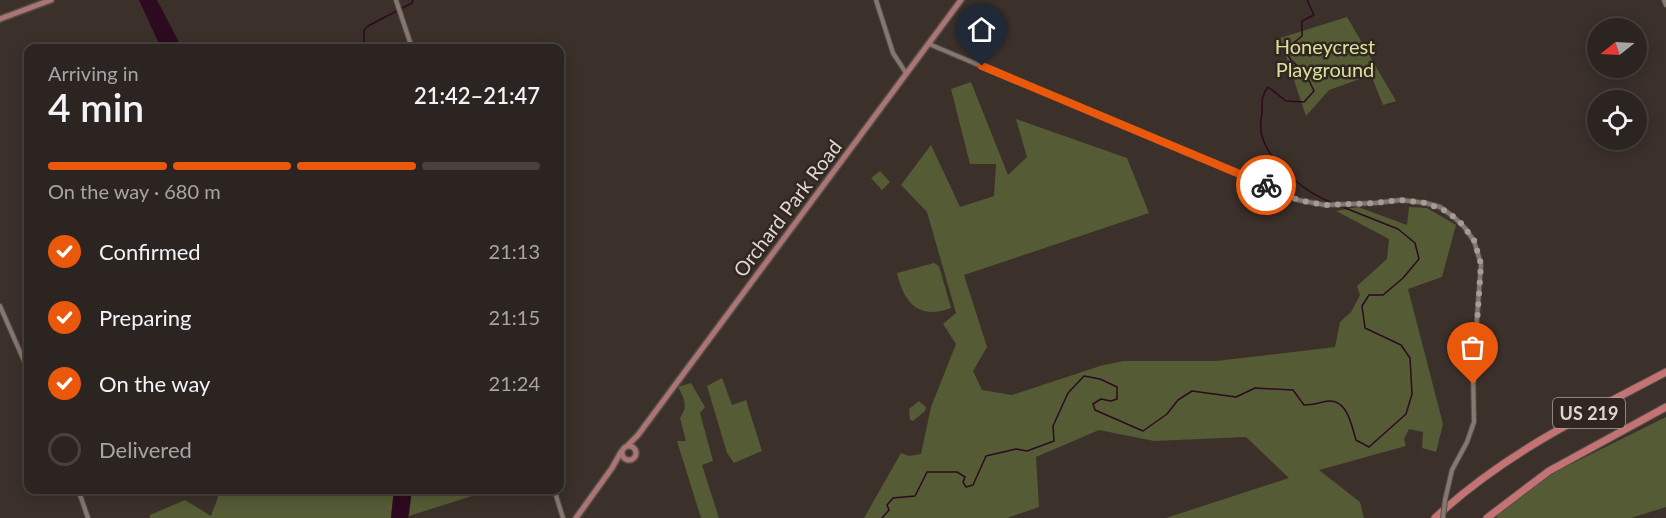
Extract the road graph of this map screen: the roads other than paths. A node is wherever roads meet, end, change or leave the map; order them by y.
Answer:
1 (51, 0) edge
2 (396, 0) edge
3 (876, 0) edge
4 (961, 0) edge
5 (1665, 0) edge
6 (1666, 5) edge
7 (0, 19) edge
8 (411, 44) edge
9 (929, 44) junction
10 (906, 73) junction
11 (0, 306) edge
12 (24, 361) edge
13 (1666, 372) edge
14 (1666, 407) edge
15 (638, 435) junction
16 (628, 445) junction
17 (636, 451) junction
18 (621, 452) junction
19 (626, 460) junction
20 (612, 468) junction
21 (80, 494) edge
22 (556, 494) edge
23 (88, 518) edge
24 (563, 518) edge
25 (576, 518) edge
26 (1435, 518) edge
27 (1443, 518) edge
28 (1487, 518) edge

1 - 7 main road
2 - 8 street
3 - 10 street
4 - 9 main road, Orchard Park Road
5 - 6 street
9 - 10 main road, Orchard Park Road
9 - 27 street, bridge
10 - 15 main road, Orchard Park Road
11 - 12 street
13 - 26 highway, US 219
14 - 28 highway, US 219
15 - 16 main road, Orchard Park Road
15 - 17 main road, Orchard Park Road
16 - 17 main road
16 - 18 main road
17 - 19 main road
18 - 19 main road
18 - 20 main road
19 - 20 main road
20 - 25 main road
21 - 23 street
22 - 24 street

